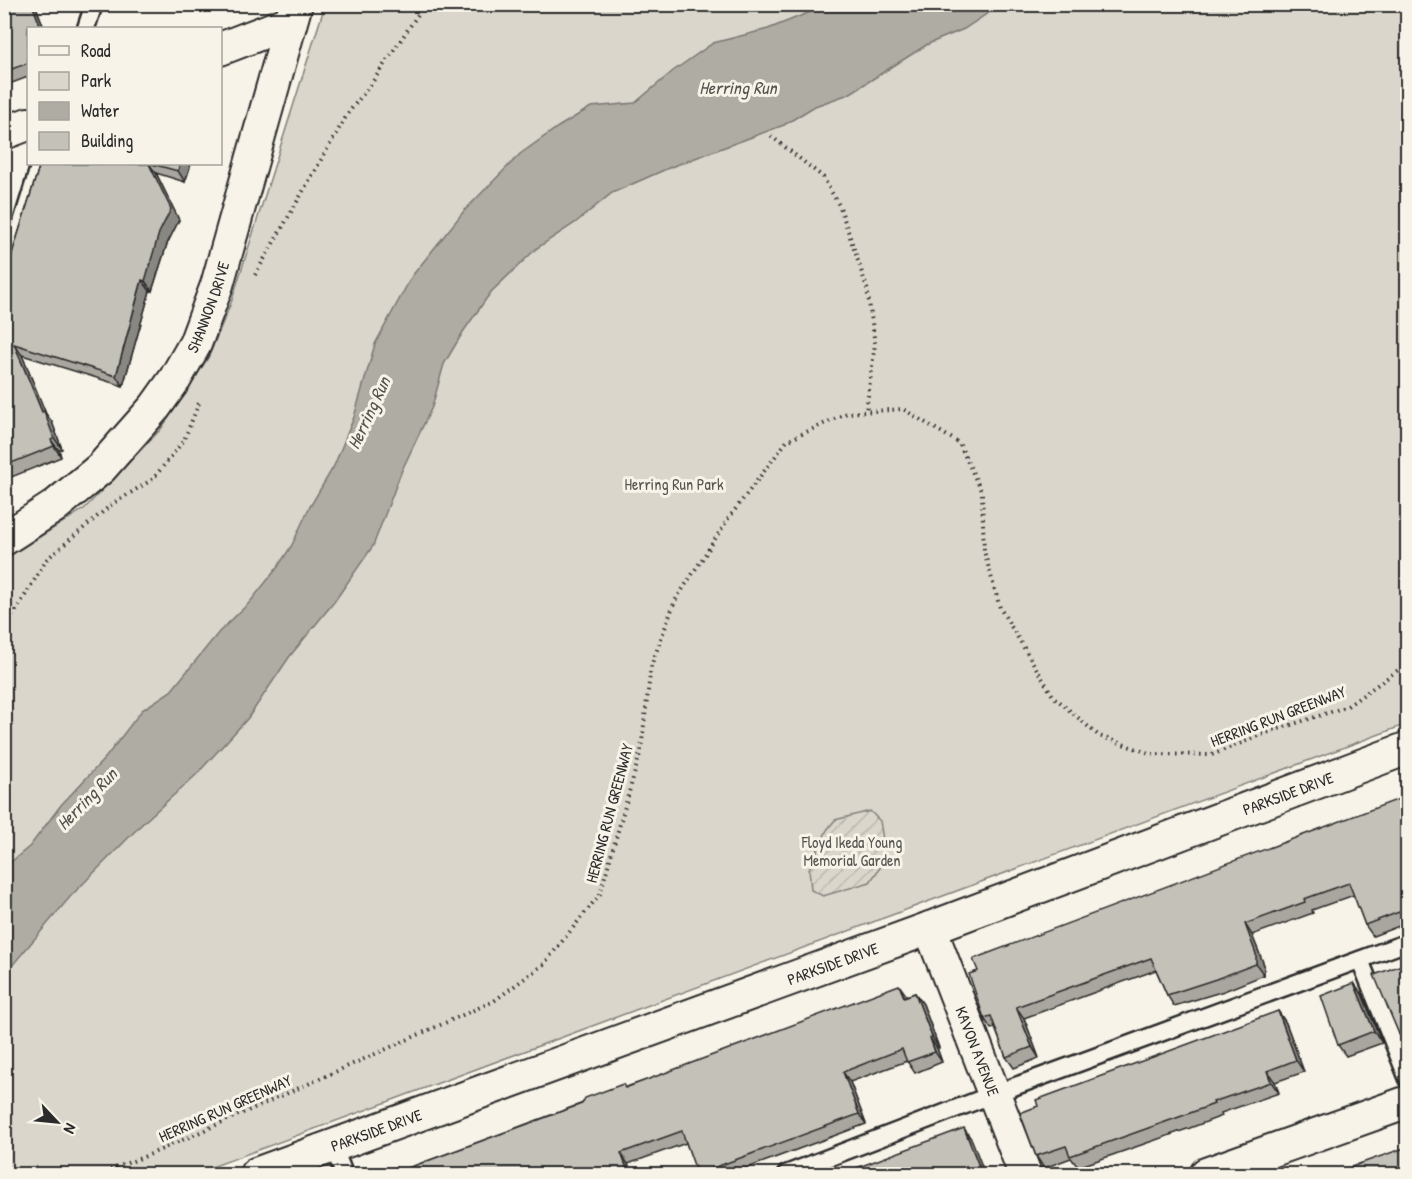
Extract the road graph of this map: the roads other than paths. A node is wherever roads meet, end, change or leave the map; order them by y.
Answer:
1 (94, 4) edge
2 (293, 13) edge
3 (86, 27) edge
4 (222, 48) edge
5 (27, 124) edge
6 (4, 133) edge
7 (40, 165) edge
8 (4, 281) edge
9 (4, 539) edge
10 (1407, 748) edge
11 (930, 928) junction
12 (1407, 942) edge
13 (1360, 960) junction
14 (1407, 1079) edge
15 (994, 1094) junction
16 (1407, 1101) edge
17 (339, 1160) edge
18 (256, 1174) edge
19 (786, 1174) edge
20 (1025, 1174) edge
21 (1206, 1174) edge

1 - 3 lane
2 - 4 street
2 - 9 street, SHANNON DRIVE
5 - 6 street
7 - 8 lane
10 - 11 street, PARKSIDE DRIVE
11 - 15 street, KAVON AVENUE
11 - 17 street, PARKSIDE DRIVE
12 - 13 lane
13 - 14 lane
13 - 15 lane
15 - 19 lane
15 - 20 street, KAVON AVENUE
16 - 21 street
17 - 18 street, PARKSIDE DRIVE

